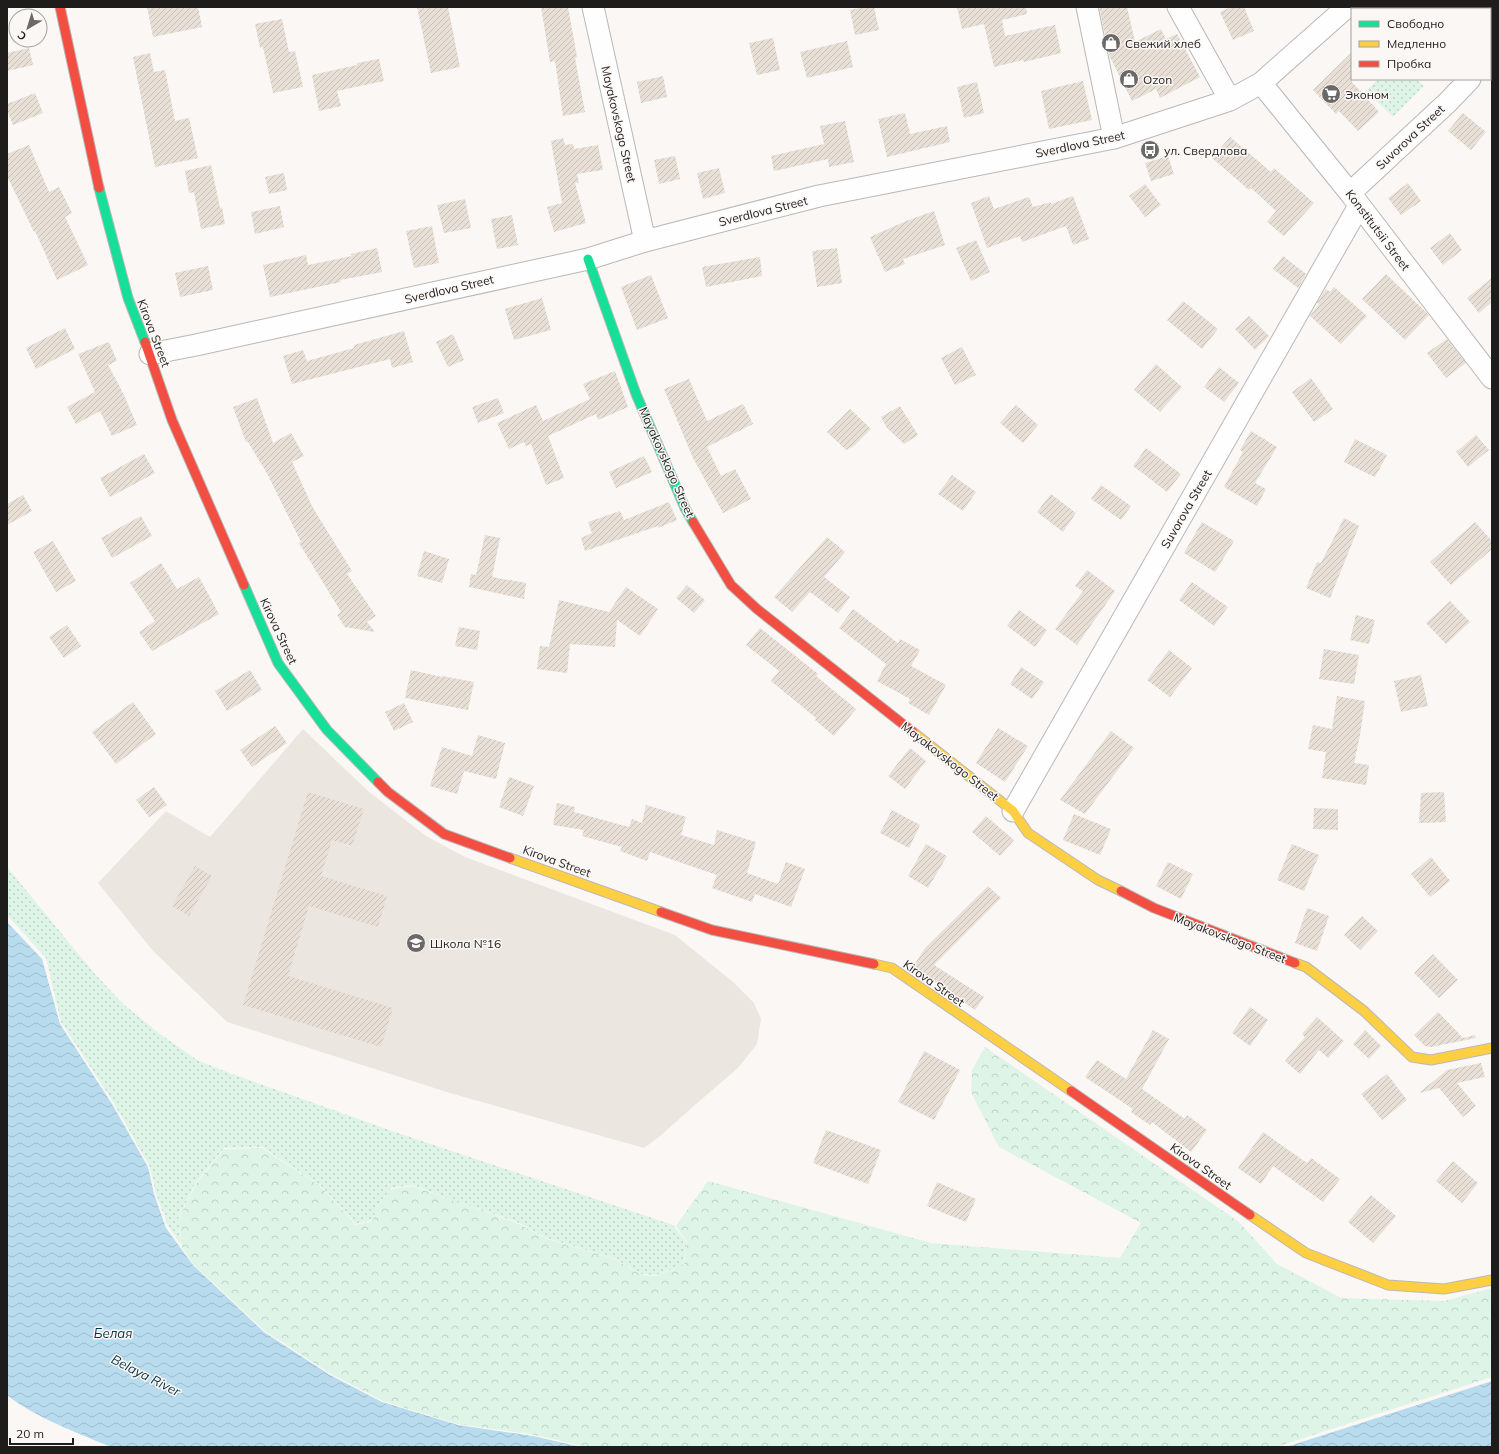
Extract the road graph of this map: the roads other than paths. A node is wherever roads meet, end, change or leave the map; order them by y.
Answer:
1 (60, 7) edge
2 (593, 7) edge
3 (1087, 7) edge
4 (1178, 7) edge
5 (1347, 7) edge
6 (1469, 80) edge
7 (1261, 83) junction
8 (1230, 100) junction
9 (1114, 138) junction
10 (1355, 199) junction
11 (645, 241) junction
12 (588, 259) junction
13 (150, 354) junction
14 (1492, 378) edge
15 (1013, 811) junction
16 (1492, 1048) edge
17 (1492, 1280) edge

1 - 13 street, Kirova Street
2 - 11 street, Mayakovskogo Street
3 - 9 street
4 - 8 street
5 - 7 street, Sverdlova Street
6 - 10 street, Suvorova Street
7 - 8 street, Sverdlova Street
7 - 10 street, Konstitutsii Street
8 - 9 street, Sverdlova Street
9 - 11 street, Sverdlova Street
10 - 14 street, Konstitutsii Street
10 - 15 street, Suvorova Street
11 - 12 street, Sverdlova Street
12 - 13 street, Sverdlova Street
12 - 15 street, Mayakovskogo Street
13 - 17 street, Kirova Street
15 - 16 street, Mayakovskogo Street

